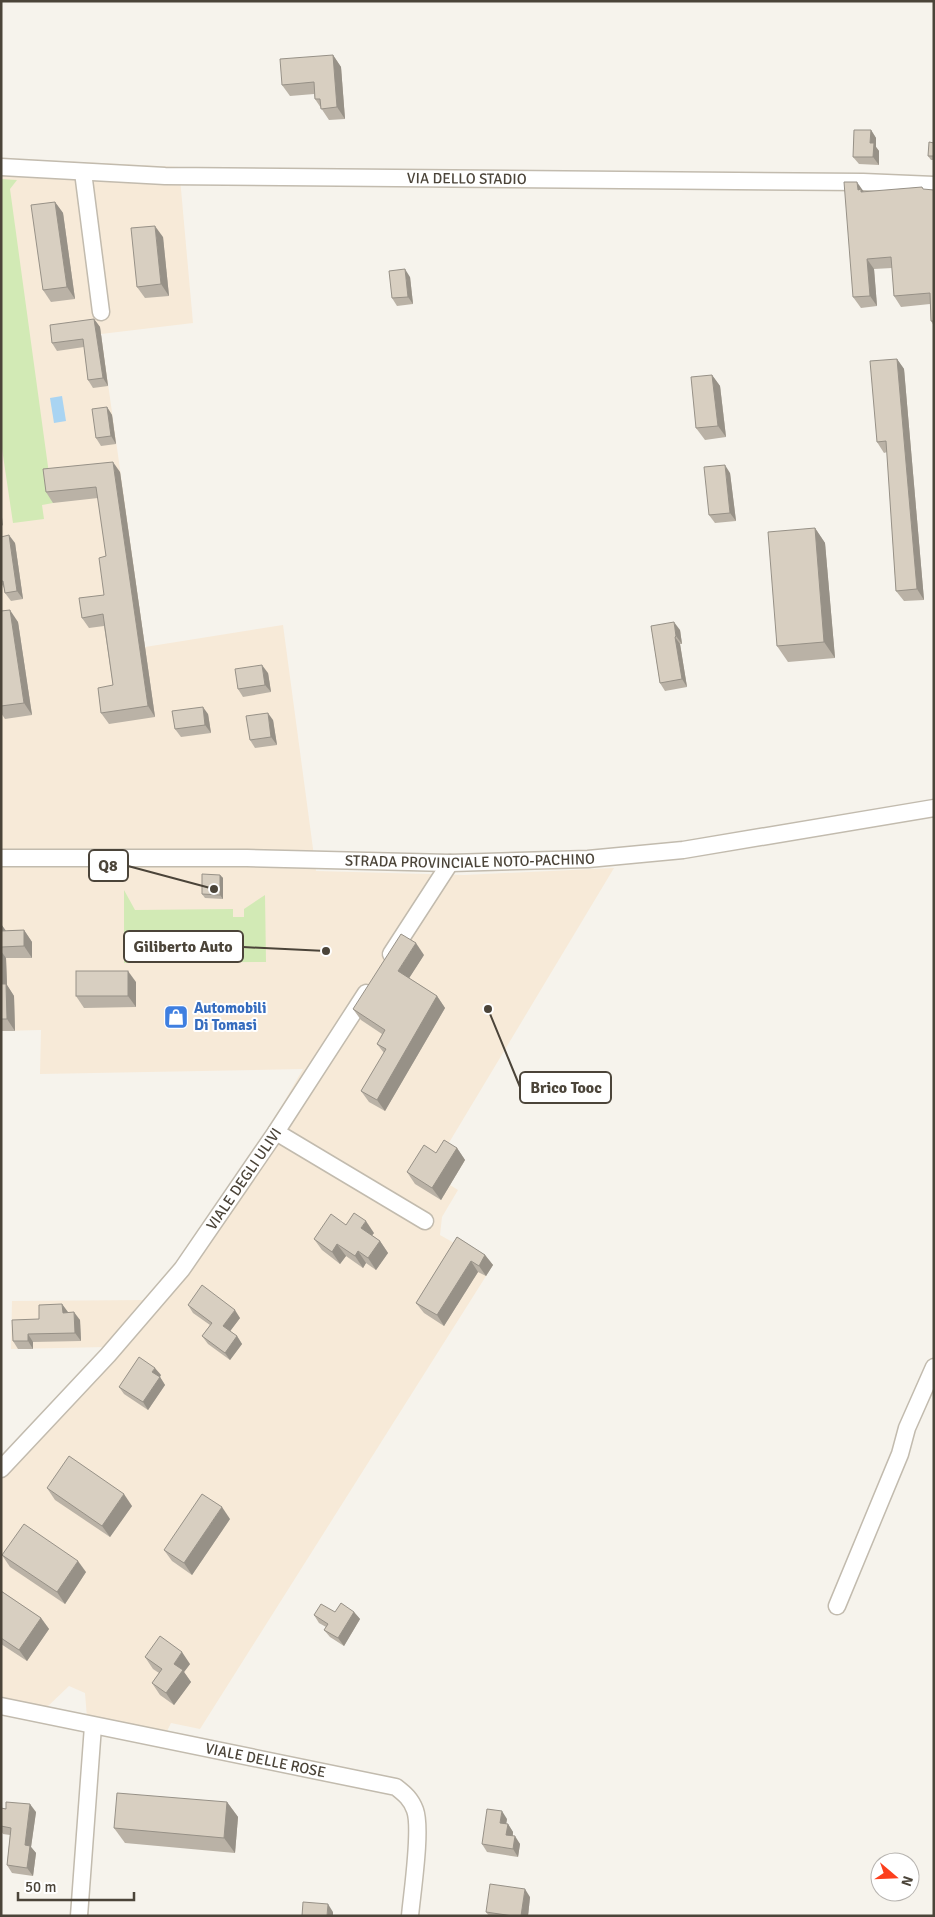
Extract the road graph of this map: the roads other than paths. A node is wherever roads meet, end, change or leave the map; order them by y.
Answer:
1 (1, 168) edge
2 (83, 172) junction
3 (934, 185) edge
4 (101, 312) dead end
5 (934, 808) edge
6 (1, 858) edge
7 (450, 863) junction
8 (276, 1132) junction
9 (425, 1221) dead end
10 (934, 1367) edge
11 (1, 1469) edge
12 (837, 1606) dead end
13 (1, 1706) edge
14 (93, 1726) junction
15 (79, 1916) edge
16 (410, 1916) edge

1 - 2 street, VIA DELLO STADIO
2 - 3 street, VIA DELLO STADIO
2 - 4 street
5 - 7 street, STRADA PROVINCIALE NOTO-PACHINO
6 - 7 street, STRADA PROVINCIALE NOTO-PACHINO
7 - 8 street, VIALE DEGLI ULIVI
8 - 9 street
8 - 11 street, VIALE DEGLI ULIVI
10 - 12 street
13 - 14 street, VIALE DELLE ROSE
14 - 15 street
14 - 16 street, VIALE DELLE ROSE

